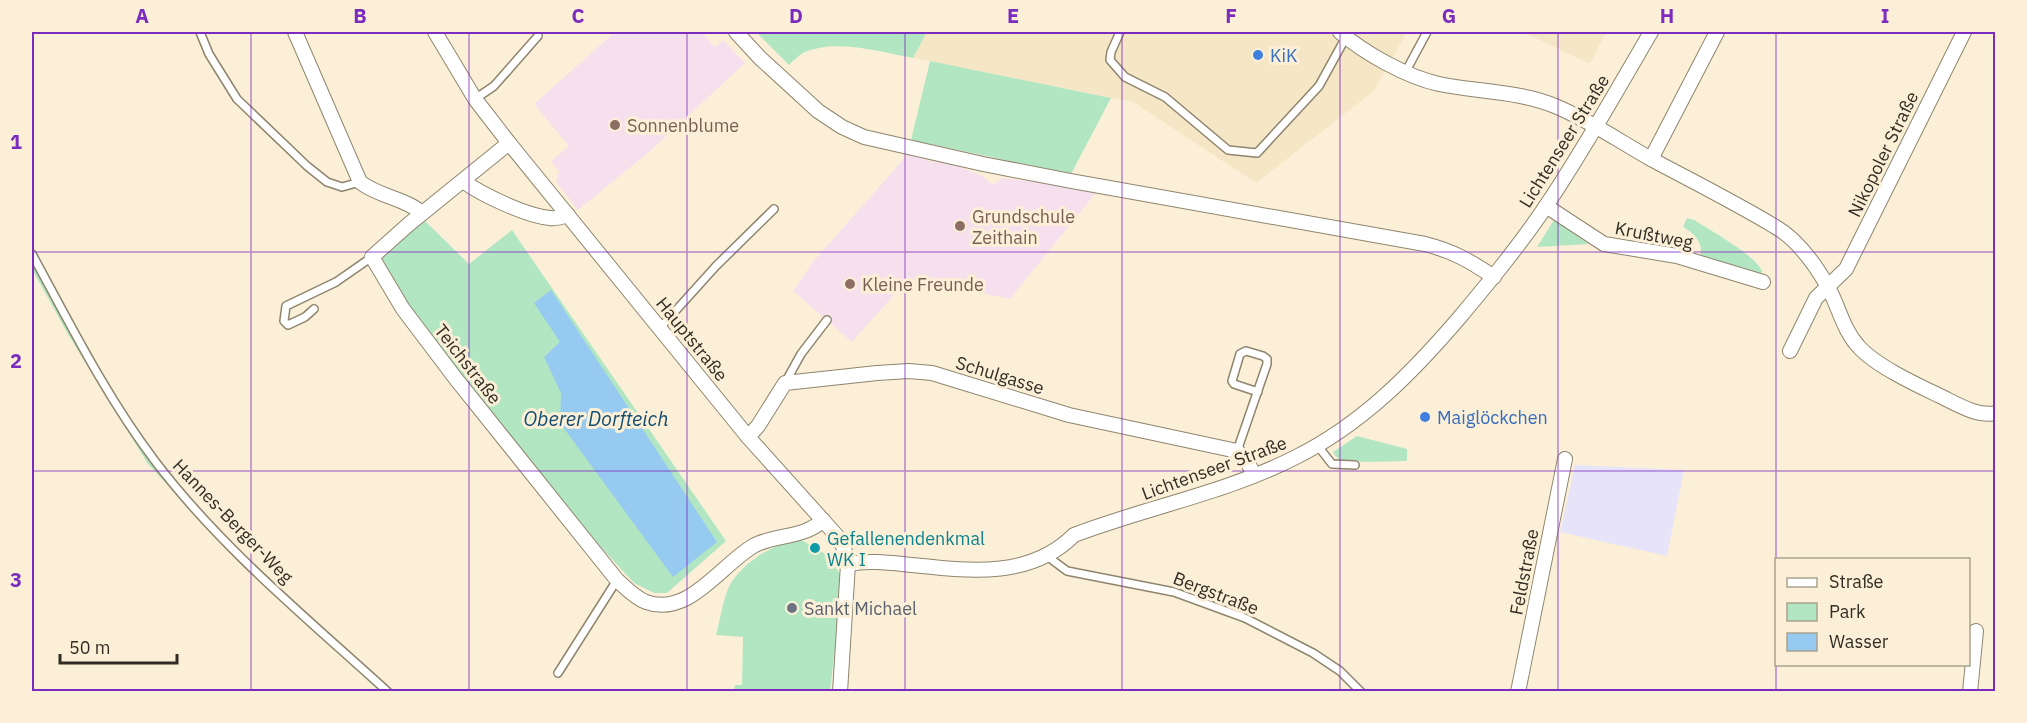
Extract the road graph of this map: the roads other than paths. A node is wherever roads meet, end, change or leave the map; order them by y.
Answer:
1 (200, 32) edge
2 (295, 32) edge
3 (435, 32) edge
4 (736, 32) edge
5 (1120, 32) edge
6 (1427, 32) edge
7 (1651, 32) edge
8 (1717, 32) edge
9 (1964, 32) edge
10 (1343, 34) edge
11 (538, 36) dead end
12 (1406, 71) junction
13 (475, 99) junction
14 (1595, 127) junction
15 (509, 143) junction
16 (1651, 159) junction
17 (463, 181) junction
18 (360, 182) junction
19 (1546, 206) junction
20 (774, 209) dead end
21 (422, 213) junction
22 (568, 215) junction
23 (32, 254) edge
24 (372, 257) junction
25 (1494, 277) junction
26 (1763, 282) dead end
27 (1828, 287) junction
28 (314, 309) dead end
29 (827, 320) dead end
30 (660, 328) junction
31 (1790, 351) dead end
32 (785, 382) junction
33 (1258, 392) junction
34 (1995, 413) edge
35 (748, 437) junction
36 (1317, 445) junction
37 (1237, 452) junction
38 (1564, 459) dead end
39 (1355, 465) dead end
40 (1254, 475) junction
41 (823, 520) junction
42 (1047, 556) junction
43 (848, 564) junction
44 (617, 580) junction
45 (1976, 631) dead end
46 (558, 673) dead end
47 (388, 692) edge
48 (840, 692) edge
49 (1361, 692) edge
50 (1518, 692) edge
51 (1970, 692) edge

1 - 18 lane
2 - 18 street
3 - 13 street, Hauptstraße
4 - 25 street
5 - 10 lane
6 - 12 lane
7 - 14 street, Lichtenseer Straße
8 - 16 street
9 - 27 street, Nikopoler Straße
10 - 12 street
11 - 13 lane
12 - 14 street
13 - 15 street, Hauptstraße
14 - 16 street
14 - 19 street, Lichtenseer Straße
15 - 17 street
15 - 22 street, Hauptstraße
16 - 27 street
17 - 21 street
17 - 22 street
18 - 21 street
19 - 25 street, Lichtenseer Straße
19 - 26 street, Krußtweg
20 - 30 lane
21 - 24 street
22 - 30 street, Hauptstraße
23 - 47 lane, Hannes-Berger-Weg
24 - 28 lane
24 - 44 street, Teichstraße
25 - 36 street, Lichtenseer Straße
27 - 31 street, Nikopoler Straße
27 - 34 street
29 - 32 lane
30 - 35 street, Hauptstraße
32 - 35 street
32 - 37 street, Schulgasse
33 - 33 lane
33 - 37 lane
35 - 41 street, Hauptstraße
36 - 39 lane
36 - 40 street, Lichtenseer Straße
37 - 40 street
38 - 50 street, Feldstraße
40 - 42 street, Lichtenseer Straße
41 - 43 street, Hauptstraße
41 - 44 street, Teichstraße
42 - 43 street, Lichtenseer Straße
42 - 49 lane, Bergstraße
43 - 48 street, Hauptstraße
44 - 46 lane
45 - 51 street

